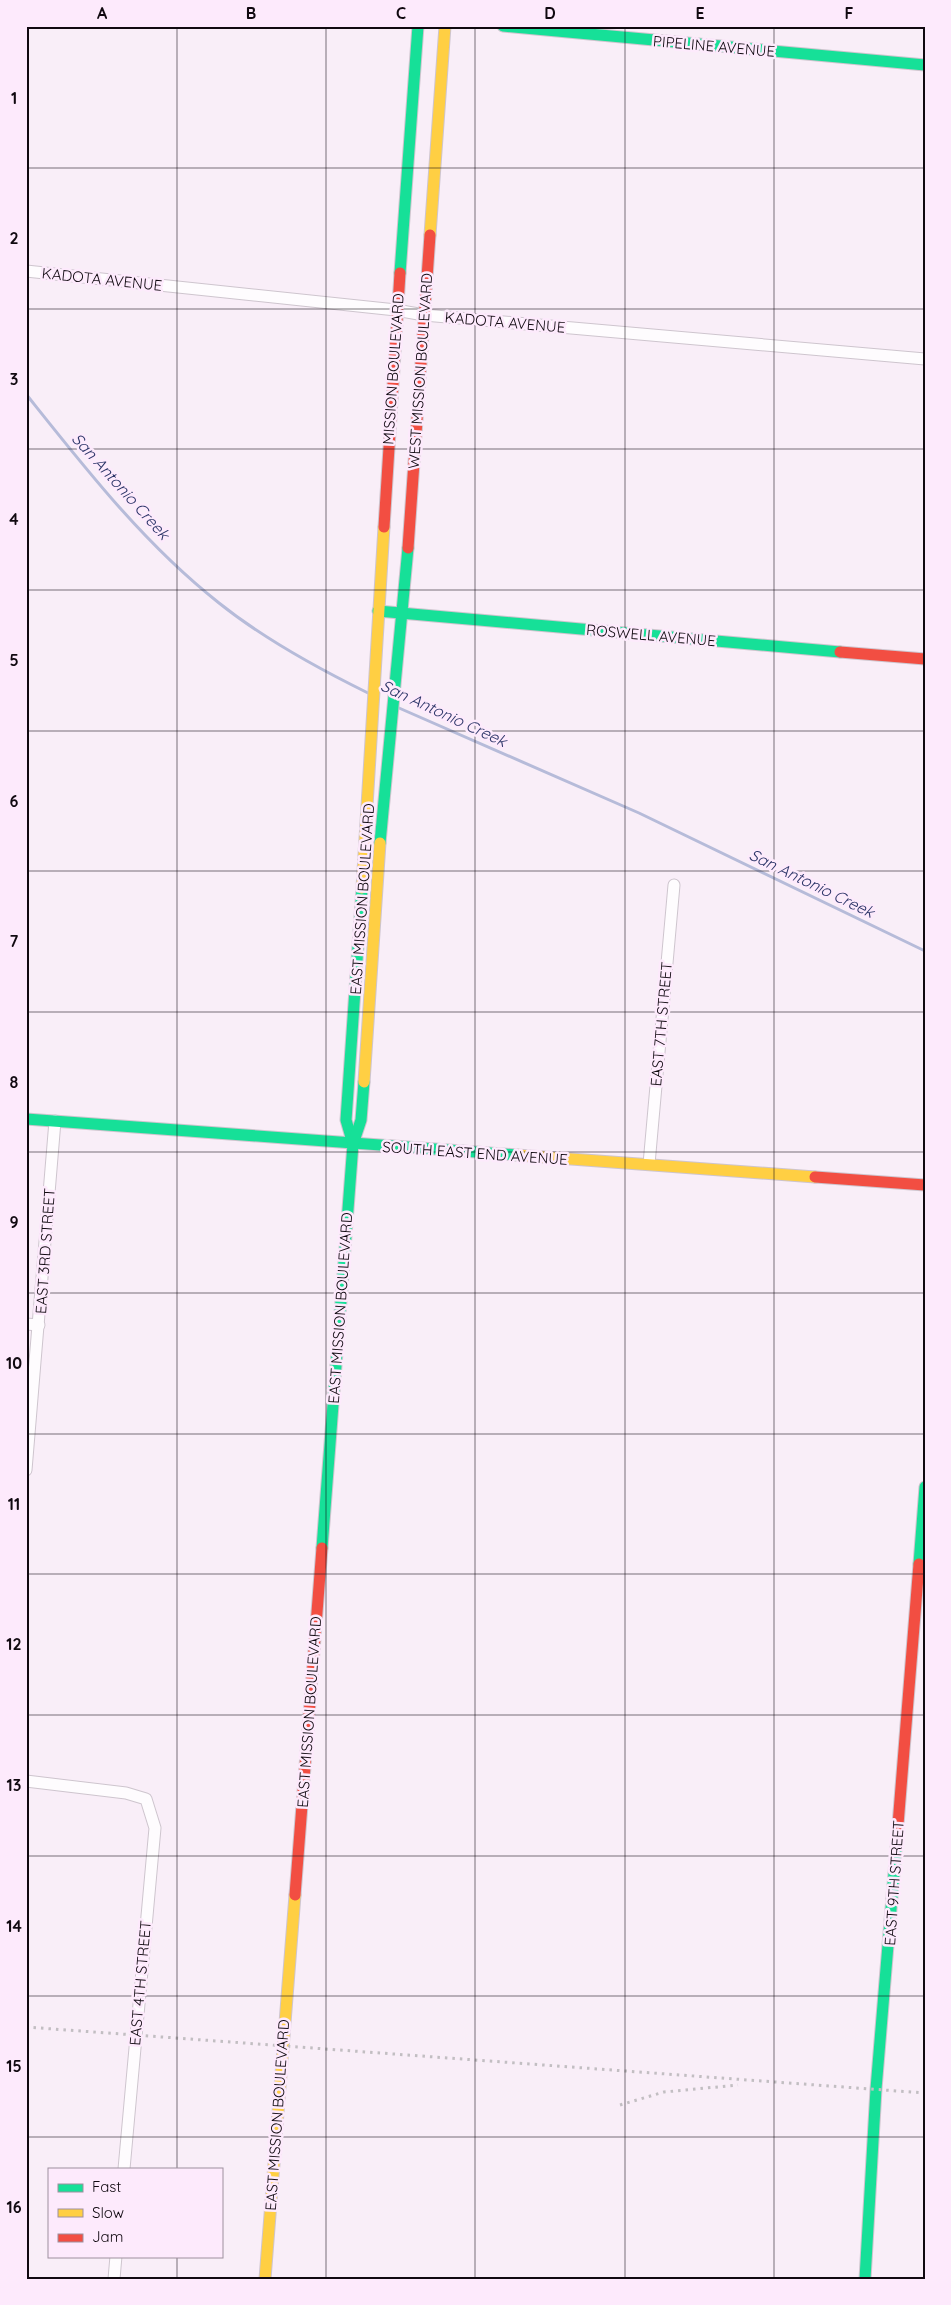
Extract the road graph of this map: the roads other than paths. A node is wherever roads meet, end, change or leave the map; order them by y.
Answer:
1 (418, 26) edge
2 (446, 26) edge
3 (503, 26) edge
4 (925, 65) edge
5 (26, 271) edge
6 (396, 310) junction
7 (424, 315) junction
8 (925, 358) edge
9 (378, 611) junction
10 (403, 614) junction
11 (925, 659) edge
12 (373, 713) joint
13 (393, 716) joint
14 (674, 885) dead end
15 (26, 1119) edge
16 (55, 1121) junction
17 (353, 1144) junction
18 (648, 1164) junction
19 (925, 1186) edge
20 (26, 1324) edge
21 (39, 1325) junction
22 (26, 1470) edge
23 (925, 1487) edge
24 (26, 1782) edge
25 (124, 2168) edge
26 (116, 2258) edge
27 (114, 2279) edge
28 (265, 2279) edge
29 (865, 2279) edge

1 - 6 main road, MISSION BOULEVARD
2 - 7 main road, WEST MISSION BOULEVARD
3 - 4 main road, PIPELINE AVENUE
5 - 6 street, KADOTA AVENUE
6 - 7 street, KADOTA AVENUE
6 - 9 main road, MISSION BOULEVARD
7 - 8 street, KADOTA AVENUE
7 - 10 main road, WEST MISSION BOULEVARD
9 - 10 main road, ROSWELL AVENUE
9 - 12 main road, MISSION BOULEVARD
10 - 11 main road, ROSWELL AVENUE
10 - 13 main road, WEST MISSION BOULEVARD
12 - 17 main road, EAST MISSION BOULEVARD
13 - 17 main road, EAST MISSION BOULEVARD
14 - 18 street, EAST 7TH STREET
15 - 16 main road, SOUTH EAST END AVENUE
16 - 17 main road, SOUTH EAST END AVENUE
16 - 21 street, EAST 3RD STREET
17 - 18 main road, SOUTH EAST END AVENUE
17 - 28 main road, EAST MISSION BOULEVARD
18 - 19 main road, SOUTH EAST END AVENUE
20 - 21 street
21 - 22 street, EAST 3RD STREET
23 - 29 main road, EAST 9TH STREET
24 - 25 street, EAST 4TH STREET
26 - 27 street

